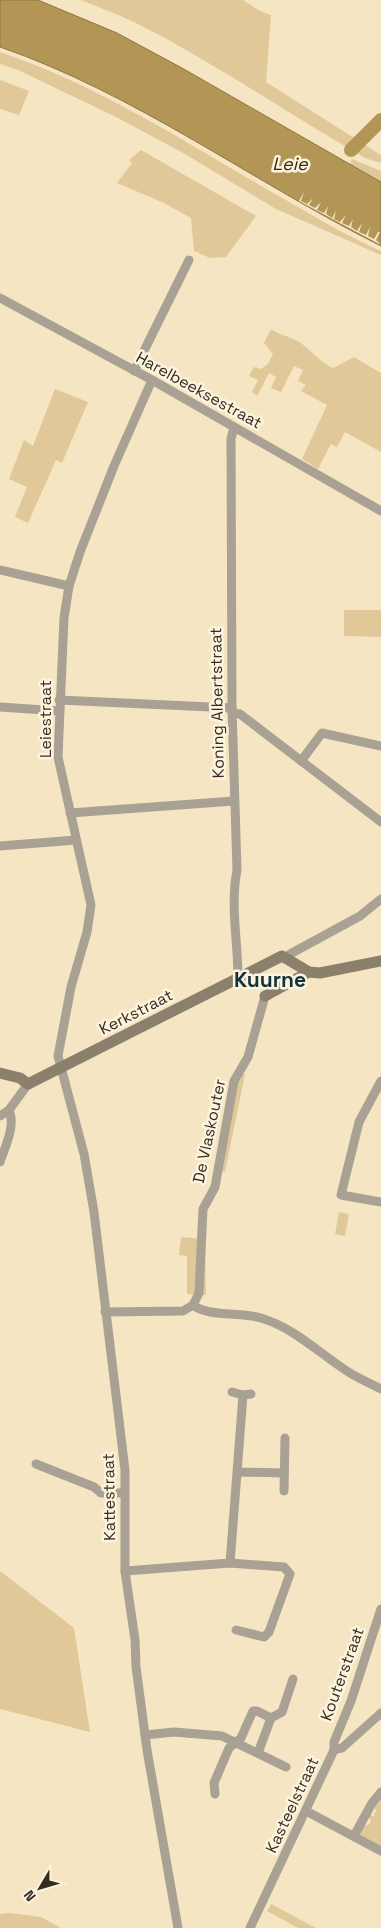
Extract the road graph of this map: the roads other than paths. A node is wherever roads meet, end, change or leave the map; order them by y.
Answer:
1 (189, 260) dead end
2 (0, 298) edge
3 (134, 371) junction
4 (152, 380) junction
5 (234, 427) junction
6 (381, 510) edge
7 (0, 570) edge
8 (69, 586) junction
9 (59, 700) junction
10 (0, 707) edge
11 (59, 711) junction
12 (232, 711) junction
13 (381, 746) edge
14 (301, 761) junction
15 (234, 801) junction
16 (70, 813) junction
17 (381, 822) edge
18 (76, 840) junction
19 (0, 846) edge
20 (381, 899) edge
21 (288, 958) junction
22 (381, 961) edge
23 (309, 972) junction
24 (238, 978) junction
25 (265, 996) joint
26 (60, 1068) junction
27 (0, 1073) edge
28 (381, 1081) edge
29 (28, 1084) junction
30 (9, 1110) junction
31 (0, 1116) edge
32 (0, 1162) edge
33 (381, 1202) edge
34 (193, 1305) junction
35 (105, 1312) junction
36 (381, 1389) edge
37 (232, 1392) dead end
38 (286, 1438) dead end
39 (36, 1464) dead end
40 (238, 1472) junction
41 (284, 1473) junction
42 (284, 1491) dead end
43 (124, 1493) junction
44 (230, 1563) junction
45 (125, 1571) junction
46 (381, 1609) edge
47 (236, 1630) dead end
48 (293, 1680) dead end
49 (381, 1714) edge
50 (271, 1718) junction
51 (145, 1734) junction
52 (236, 1742) junction
53 (334, 1750) junction
54 (258, 1753) junction
55 (286, 1767) dead end
56 (381, 1792) edge
57 (215, 1794) dead end
58 (306, 1811) junction
59 (354, 1836) junction
60 (381, 1851) edge
61 (178, 1928) edge
62 (250, 1928) edge

1 - 3 street
2 - 3 street, Harelbeeksestraat
3 - 4 street, Harelbeeksestraat
4 - 5 street, Harelbeeksestraat
4 - 8 street, Leiestraat
5 - 6 street, Harelbeeksestraat
5 - 12 street, Koning Albertstraat
7 - 8 street
8 - 9 street, Leiestraat
9 - 11 street, Leiestraat
9 - 12 street
10 - 11 street
11 - 16 street, Leiestraat
12 - 14 street
12 - 15 street, Koning Albertstraat
13 - 14 street
14 - 17 street
15 - 16 street
15 - 24 street, Koning Albertstraat
16 - 18 street, Leiestraat
18 - 19 street
18 - 26 street, Leiestraat
20 - 21 street, Kerkstraat
21 - 23 street
21 - 24 street, Kerkstraat
22 - 23 street
23 - 25 street
24 - 26 street, Kerkstraat
25 - 34 street, De Vlaskouter
26 - 29 street, Kerkstraat
26 - 35 street, Kattestraat
27 - 29 street
28 - 33 street
29 - 30 street, Kerkstraat
30 - 31 street
30 - 32 street
34 - 35 street
34 - 36 street
35 - 43 street, Kattestraat
37 - 40 street
38 - 41 street
39 - 43 street
40 - 41 street
40 - 44 street
41 - 42 street
43 - 45 street, Kattestraat
44 - 45 street
44 - 47 street
45 - 51 street, Kattestraat
46 - 53 street, Kouterstraat
48 - 50 street
49 - 53 street, Kasteelstraat
50 - 52 street
50 - 54 street
51 - 52 street
51 - 61 street, Kattestraat
52 - 54 street
52 - 57 street
53 - 58 street, Kasteelstraat
54 - 55 street
56 - 59 street
58 - 59 street
58 - 62 street, Kasteelstraat
59 - 60 street

